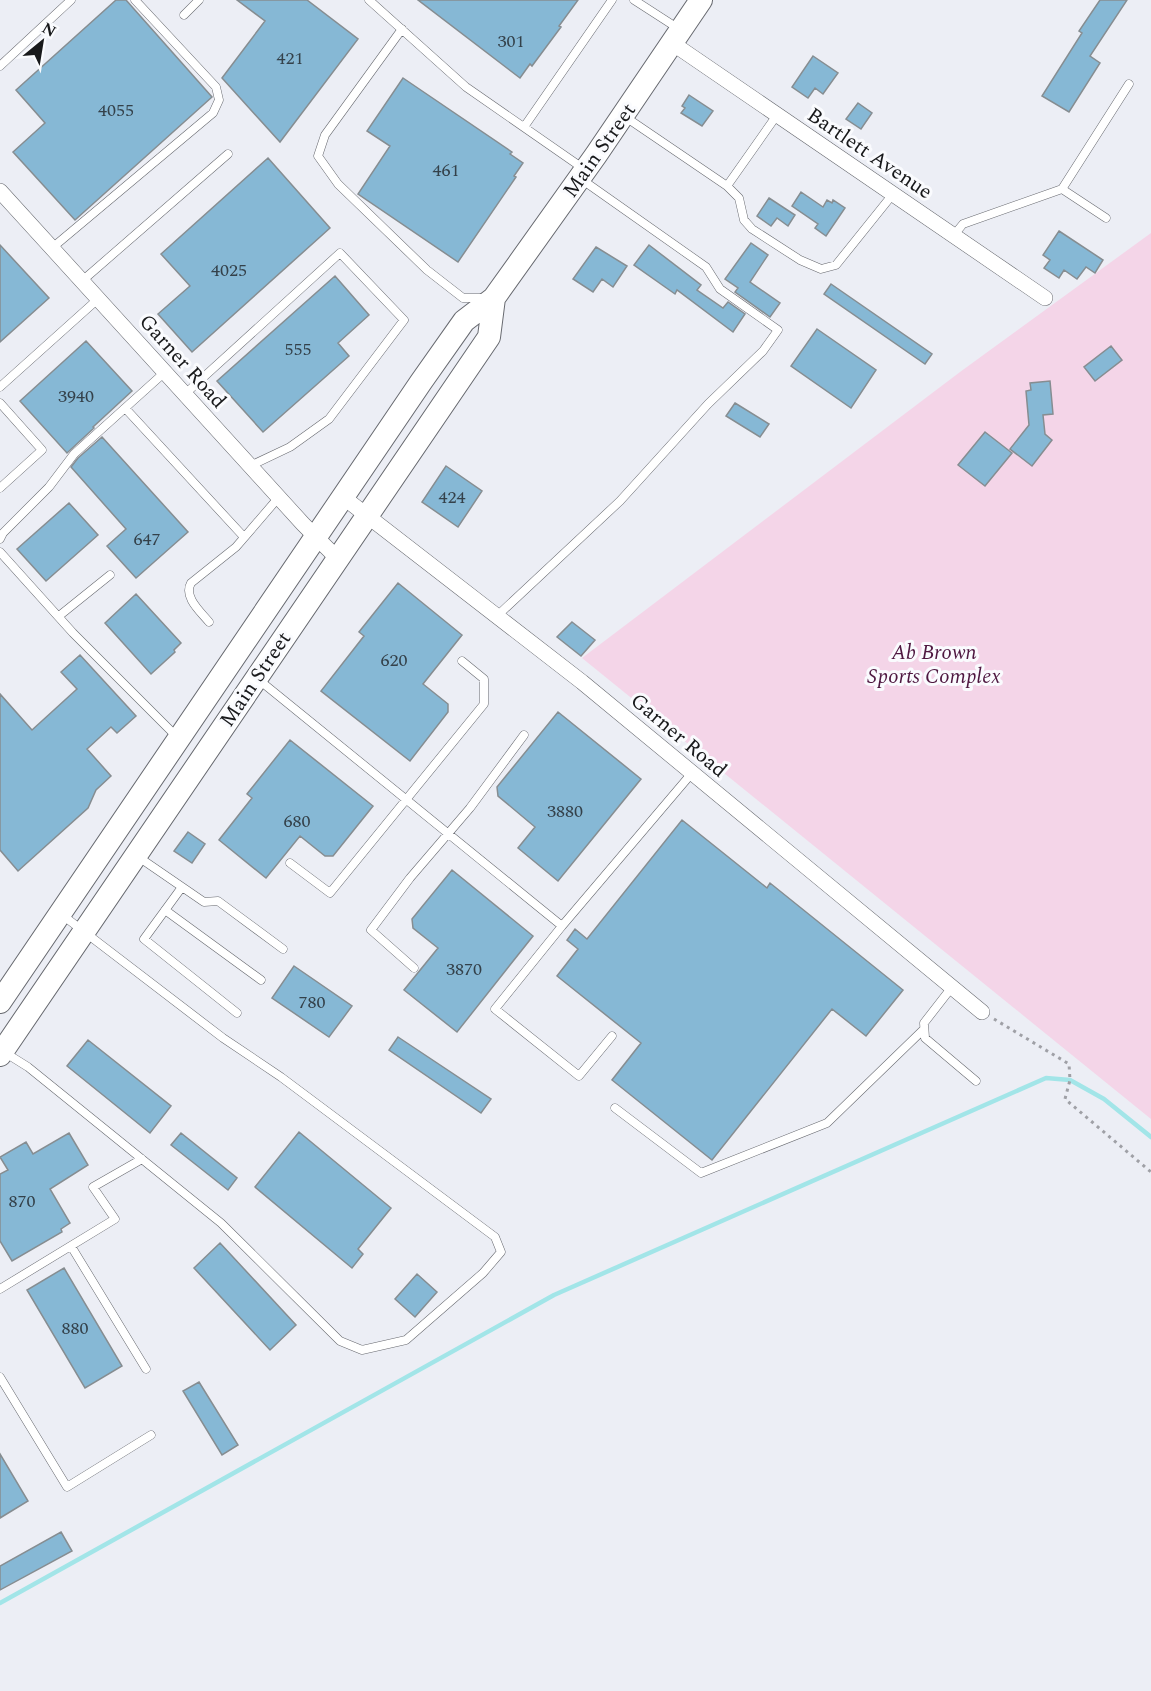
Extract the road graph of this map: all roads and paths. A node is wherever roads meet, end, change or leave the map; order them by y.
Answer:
1 (71, 0) edge
2 (135, 0) edge
3 (199, 0) edge
4 (369, 0) edge
5 (612, 0) edge
6 (634, 0) edge
7 (701, 0) edge
8 (184, 15) dead end
9 (402, 29) junction
10 (676, 36) junction
11 (0, 66) edge
12 (1129, 84) dead end
13 (623, 115) junction
14 (777, 115) junction
15 (524, 127) junction
16 (228, 154) dead end
17 (583, 174) junction
18 (727, 186) junction
19 (1062, 189) junction
20 (0, 191) edge
21 (893, 194) junction
22 (1106, 218) dead end
23 (954, 235) junction
24 (52, 248) junction
25 (82, 281) junction
26 (494, 298) junction
27 (1045, 298) dead end
28 (98, 299) junction
29 (165, 372) junction
30 (0, 387) edge
31 (185, 394) junction
32 (0, 403) edge
33 (125, 408) junction
34 (250, 466) junction
35 (0, 488) edge
36 (279, 497) junction
37 (343, 497) junction
38 (366, 515) junction
39 (244, 537) junction
40 (316, 538) junction
41 (0, 539) edge
42 (0, 552) edge
43 (337, 558) junction
44 (110, 575) dead end
45 (59, 616) junction
46 (497, 616) junction
47 (209, 622) dead end
48 (462, 661) dead end
49 (256, 678) junction
50 (524, 735) dead end
51 (179, 740) junction
52 (692, 772) junction
53 (405, 799) junction
54 (447, 833) junction
55 (136, 855) junction
56 (290, 863) dead end
57 (182, 887) junction
58 (165, 909) junction
59 (61, 913) junction
60 (562, 926) junction
61 (84, 931) junction
62 (284, 949) dead end
63 (414, 968) dead end
64 (261, 980) dead end
65 (952, 987) junction
66 (0, 1002) edge
67 (982, 1012) joint
68 (237, 1013) dead end
69 (923, 1030) junction
70 (612, 1036) dead end
71 (1, 1052) edge
72 (976, 1081) dead end
73 (615, 1108) dead end
74 (142, 1159) junction
75 (1151, 1172) edge
76 (71, 1246) junction
77 (0, 1289) edge
78 (146, 1369) dead end
79 (0, 1377) edge
80 (151, 1435) dead end

1 - 11 lane
2 - 24 lane
3 - 8 lane
4 - 9 lane
5 - 15 lane
6 - 10 lane
7 - 10 main road, Main Street
9 - 15 lane
9 - 26 lane
10 - 13 main road, Main Street
10 - 14 street, Bartlett Avenue
12 - 19 lane
13 - 17 main road, Main Street
13 - 18 lane
14 - 18 lane
14 - 21 street, Bartlett Avenue
15 - 17 lane
16 - 25 lane
17 - 26 main road, Main Street
17 - 46 lane
18 - 21 lane
19 - 22 lane
19 - 23 lane
20 - 24 street, Garner Road
21 - 23 street, Bartlett Avenue
23 - 27 street, Bartlett Avenue
24 - 25 street, Garner Road
25 - 28 street, Garner Road
26 - 37 main road, Main Street
26 - 38 main road, Main Street
28 - 29 street, Garner Road
28 - 30 lane
29 - 31 street, Garner Road
29 - 33 lane
31 - 34 street, Garner Road
31 - 34 lane
32 - 35 lane
33 - 39 lane
33 - 41 lane
34 - 36 street, Garner Road
36 - 39 lane
36 - 40 street, Garner Road
37 - 38 street, Garner Road
37 - 40 main road, Main Street
38 - 43 main road, Main Street
38 - 46 street, Garner Road
39 - 47 lane
40 - 43 street, Garner Road
40 - 51 main road, Main Street
42 - 45 lane
43 - 49 main road, Main Street
44 - 45 lane
45 - 51 lane
46 - 52 street, Garner Road
48 - 53 lane
49 - 53 lane
49 - 55 main road, Main Street
50 - 54 lane
51 - 59 main road, Main Street
52 - 60 lane
52 - 65 street, Garner Road
53 - 54 lane
53 - 56 lane
54 - 60 lane
54 - 63 lane
55 - 57 lane
55 - 61 main road, Main Street
57 - 58 lane
57 - 62 lane
58 - 64 lane
58 - 68 lane
59 - 61 lane
59 - 66 main road, Main Street
60 - 70 lane
61 - 71 main road, Main Street
61 - 74 lane
65 - 67 street, Garner Road
65 - 69 lane
67 - 75 path
69 - 72 lane
69 - 73 lane
71 - 74 lane
74 - 76 lane
76 - 77 lane
76 - 78 lane
79 - 80 lane

